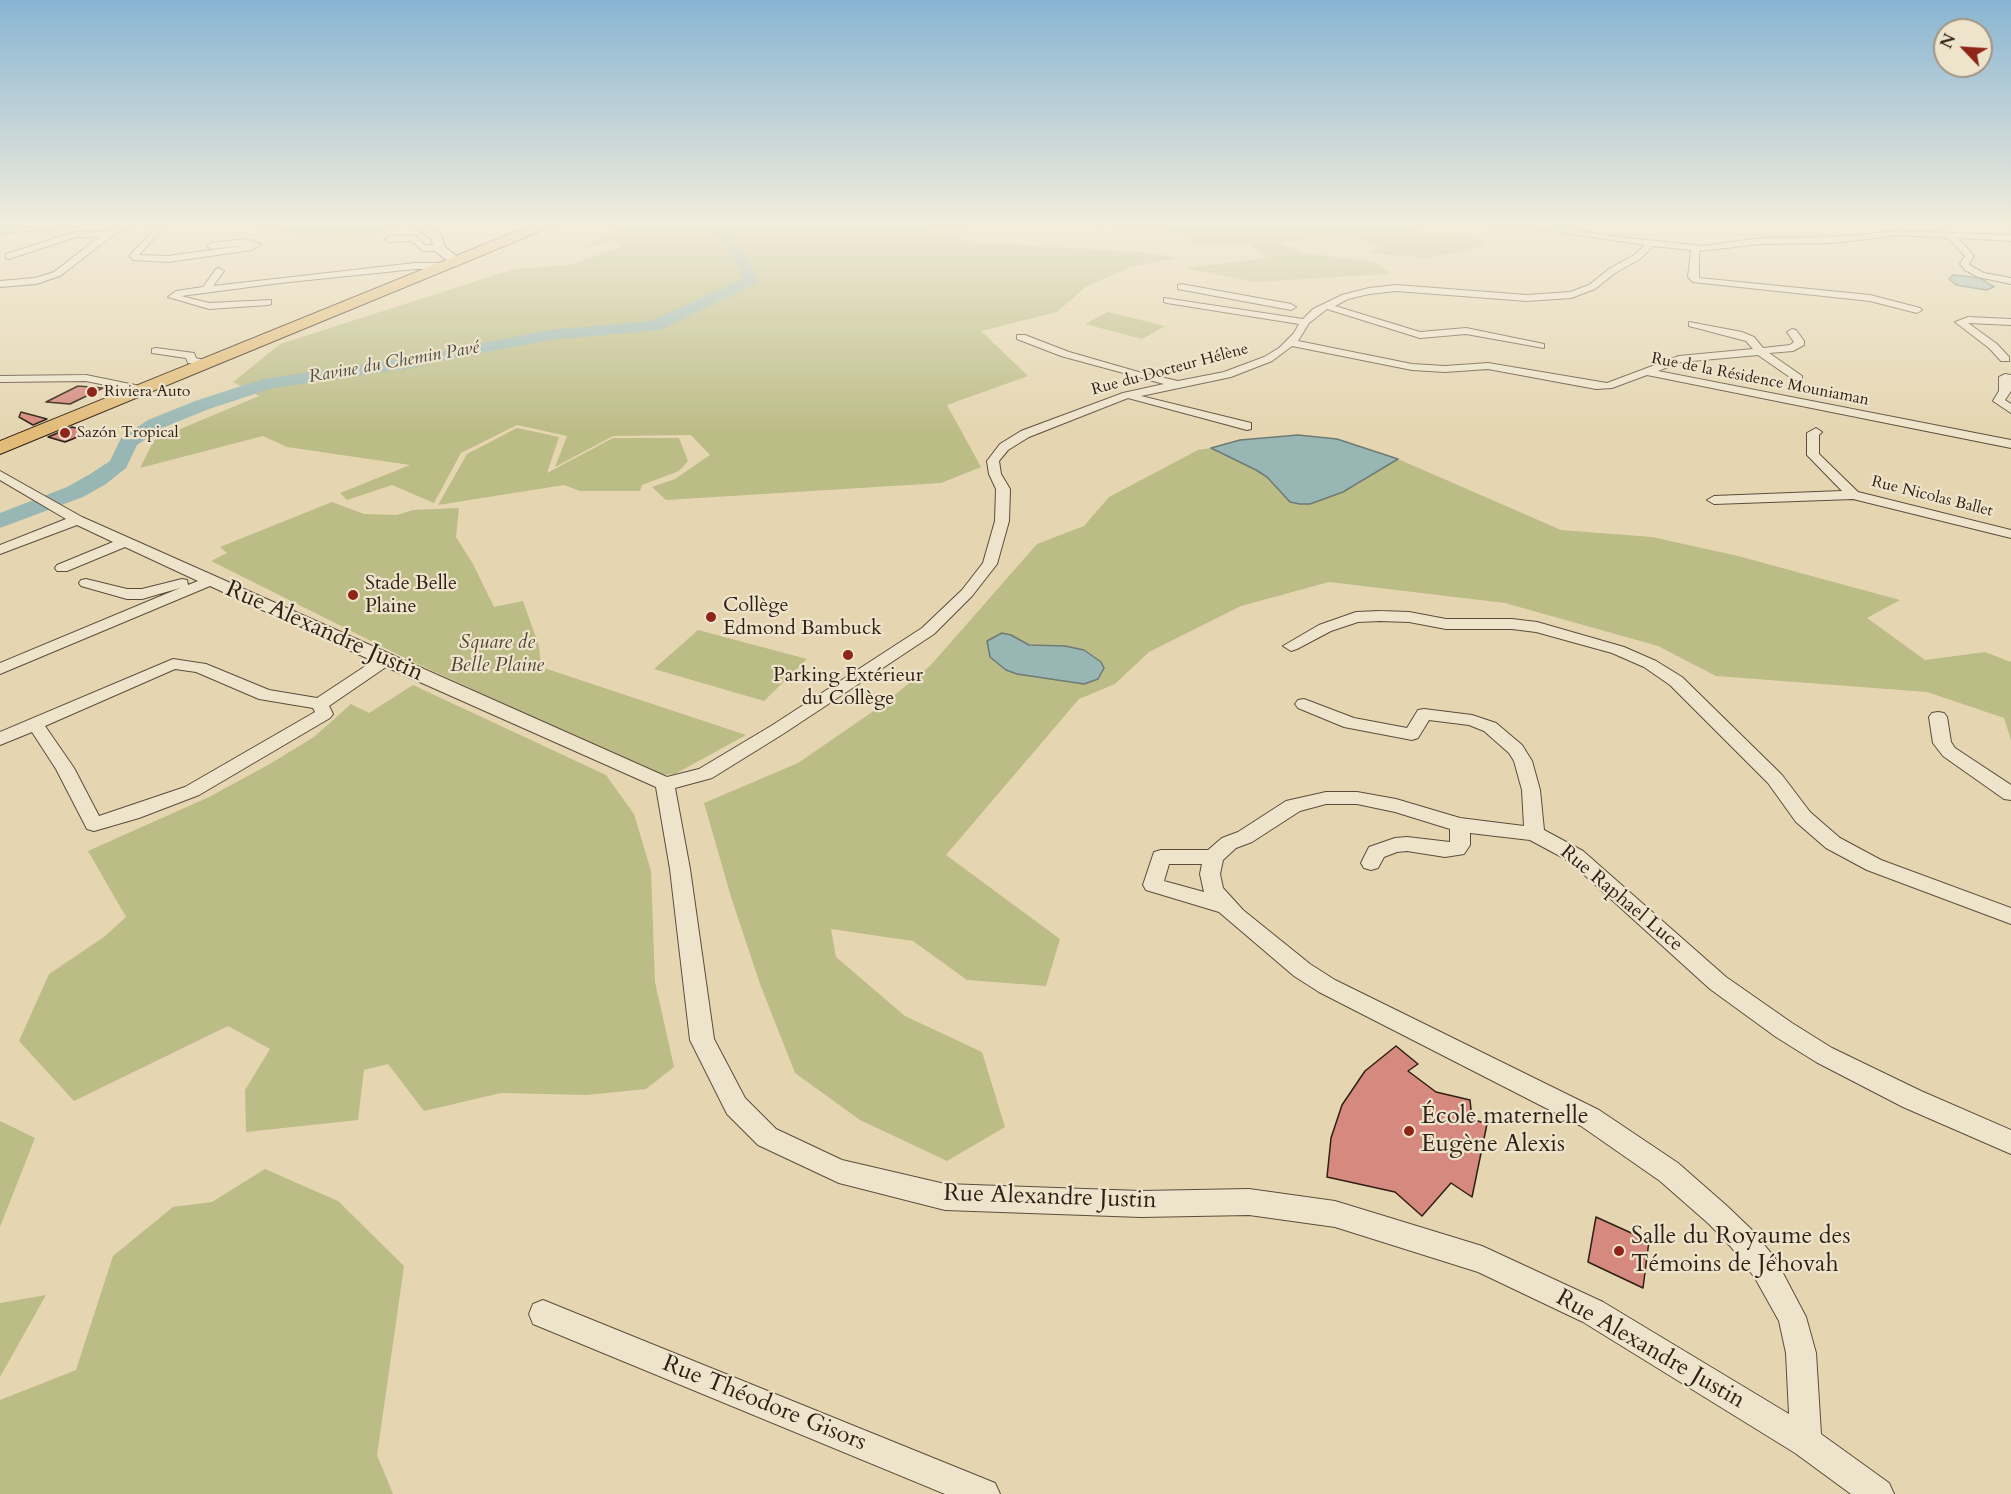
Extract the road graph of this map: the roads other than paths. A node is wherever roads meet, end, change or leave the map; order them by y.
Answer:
1 (181, 293) edge
2 (374, 293) edge
3 (1214, 293) edge
4 (1365, 293) edge
5 (1458, 293) edge
6 (1577, 293) edge
7 (1819, 293) edge
8 (1167, 300) dead end
9 (268, 302) dead end
10 (1321, 308) junction
11 (1917, 310) dead end
12 (1305, 322) junction
13 (2011, 322) edge
14 (1693, 324) dead end
15 (1792, 332) dead end
16 (1021, 337) dead end
17 (1291, 342) junction
18 (1540, 346) dead end
19 (1993, 346) junction
20 (2011, 348) edge
21 (1760, 350) junction
22 (156, 351) dead end
23 (2005, 359) dead end
24 (204, 362) junction
25 (1646, 372) junction
26 (2008, 377) edge
27 (1798, 378) dead end
28 (0, 379) edge
29 (1183, 384) junction
30 (140, 389) junction
31 (1127, 395) junction
32 (2011, 410) edge
33 (1247, 426) dead end
34 (1815, 432) dead end
35 (2011, 444) edge
36 (2, 447) edge
37 (0, 475) edge
38 (1853, 495) junction
39 (1714, 500) dead end
40 (77, 520) junction
41 (2011, 534) edge
42 (126, 542) junction
43 (0, 550) edge
44 (62, 568) dead end
45 (205, 578) junction
46 (86, 583) dead end
47 (135, 594) junction
48 (145, 610) junction
49 (1291, 646) dead end
50 (385, 660) junction
51 (0, 669) edge
52 (320, 704) junction
53 (1304, 704) dead end
54 (1938, 717) dead end
55 (35, 724) junction
56 (0, 739) edge
57 (665, 784) junction
58 (2011, 794) edge
59 (1460, 825) junction
60 (1534, 834) junction
61 (1213, 857) junction
62 (1371, 863) dead end
63 (1226, 906) junction
64 (2011, 916) edge
65 (2011, 1142) edge
66 (543, 1314) dead end
67 (1806, 1442) junction
68 (984, 1494) edge
69 (1878, 1494) edge

1 - 9 street
2 - 24 highway
3 - 10 street
4 - 10 street, Rue du Docteur Hélène
5 - 6 street, Rue du Docteur Hélène
7 - 11 street
8 - 12 street
10 - 12 street, Rue du Docteur Hélène
10 - 18 street
12 - 17 street, Rue du Docteur Hélène
13 - 19 street
14 - 21 street
15 - 21 street
16 - 29 street
17 - 25 street, Rue de la Résidence Mouniaman
17 - 29 street, Rue du Docteur Hélène
19 - 20 street
19 - 23 street
21 - 25 street
21 - 27 street
22 - 24 street
24 - 30 highway
25 - 35 street, Rue de la Résidence Mouniaman
26 - 32 street
28 - 30 street
29 - 31 street, Rue du Docteur Hélène
30 - 36 highway
31 - 33 street
31 - 57 street, Rue du Docteur Hélène
34 - 38 street, Rue Nicolas Ballet
37 - 40 street, Rue Alexandre Justin
38 - 39 street
38 - 41 street, Rue Nicolas Ballet
40 - 42 street, Rue Alexandre Justin
40 - 43 street
42 - 44 street
42 - 45 street, Rue Alexandre Justin
45 - 47 street
45 - 48 street
45 - 50 street, Rue Alexandre Justin
46 - 47 street
47 - 48 street
48 - 51 street
49 - 64 street
50 - 52 street
50 - 57 street, Rue Alexandre Justin
52 - 55 street
52 - 55 street
53 - 60 street
54 - 58 street
55 - 56 street
57 - 67 street, Rue Alexandre Justin
59 - 60 street, Rue Raphael Luce
59 - 61 street, Rue Raphael Luce
59 - 62 street
60 - 65 street, Rue Raphael Luce
61 - 63 street
61 - 63 street
63 - 67 street
66 - 68 street, Rue Théodore Gisors
67 - 69 street, Rue Alexandre Justin

